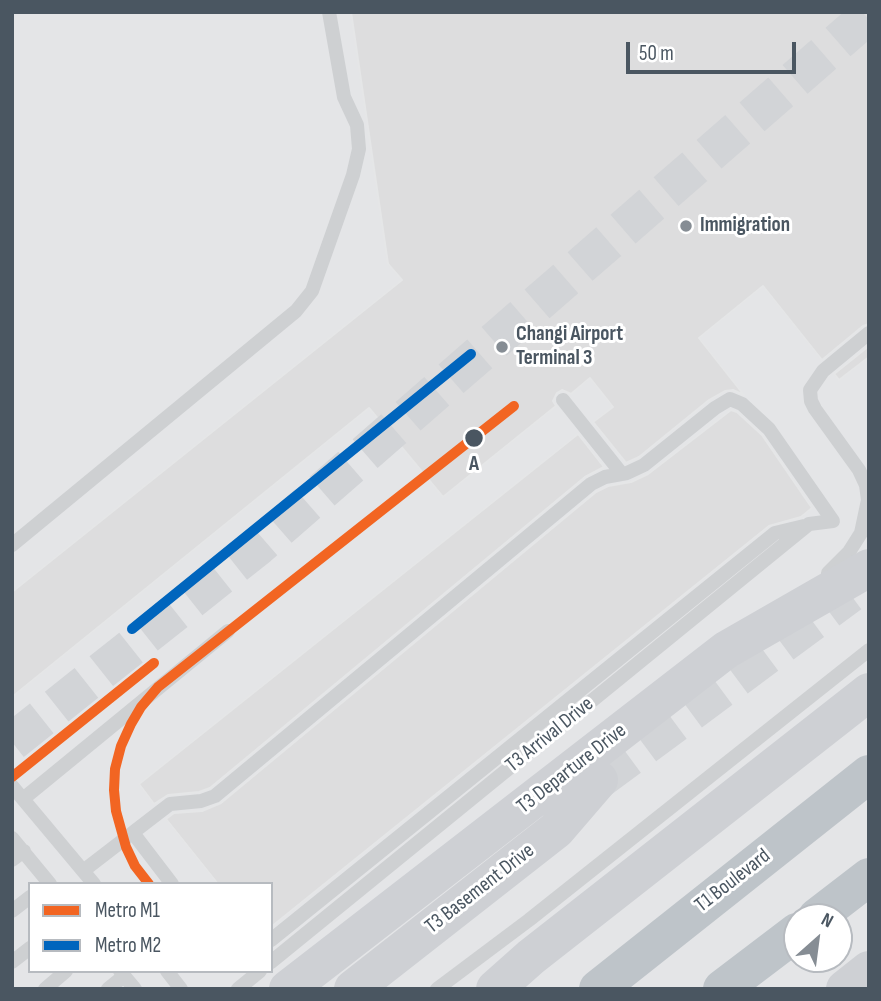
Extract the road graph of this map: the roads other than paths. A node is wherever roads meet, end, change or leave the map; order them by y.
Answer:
1 (329, 12) edge
2 (869, 333) edge
3 (563, 400) dead end
4 (622, 474) junction
5 (810, 524) junction
6 (12, 545) edge
7 (869, 568) edge
8 (765, 626) junction
9 (228, 631) dead end
10 (869, 650) edge
11 (869, 692) edge
12 (869, 774) edge
13 (599, 780) tunnel mouth
14 (12, 786) edge
15 (23, 799) junction
16 (133, 833) junction
17 (12, 838) edge
18 (18, 855) edge
19 (83, 871) junction
20 (868, 877) edge
21 (47, 882) edge
22 (92, 882) edge
23 (170, 882) edge
24 (28, 899) edge
25 (835, 903) edge
26 (12, 911) edge
27 (273, 938) edge
28 (783, 943) edge
29 (28, 950) edge
30 (531, 957) junction
31 (273, 960) edge
32 (12, 962) edge
33 (869, 970) edge
34 (64, 973) edge
35 (122, 973) edge
36 (169, 973) edge
37 (258, 973) edge
38 (45, 989) edge
39 (108, 989) edge
40 (135, 989) edge
41 (181, 989) edge
42 (238, 989) edge
43 (288, 989) edge
44 (353, 989) edge
45 (437, 989) edge
46 (484, 989) edge
47 (495, 989) edge
48 (598, 989) edge
49 (722, 989) edge
50 (845, 989) edge

1 - 6 lane
2 - 8 lane
3 - 4 lane
4 - 5 lane
4 - 16 lane
5 - 27 lane
5 - 31 lane, T3 Arrival Drive
7 - 8 main road, T3 Departure Drive
8 - 43 main road, T3 Departure Drive
9 - 15 lane
10 - 45 lane
11 - 30 main road
12 - 48 highway, T1 Boulevard
13 - 44 main road, T3 Basement Drive
14 - 15 lane
15 - 19 lane
16 - 19 lane
16 - 23 lane
17 - 18 lane
18 - 21 lane
19 - 22 lane
20 - 25 highway
24 - 26 lane
28 - 49 highway
29 - 32 lane
30 - 46 lane
30 - 47 main road
33 - 50 main road
34 - 38 lane
35 - 39 lane
35 - 40 lane
36 - 41 lane
37 - 42 lane

